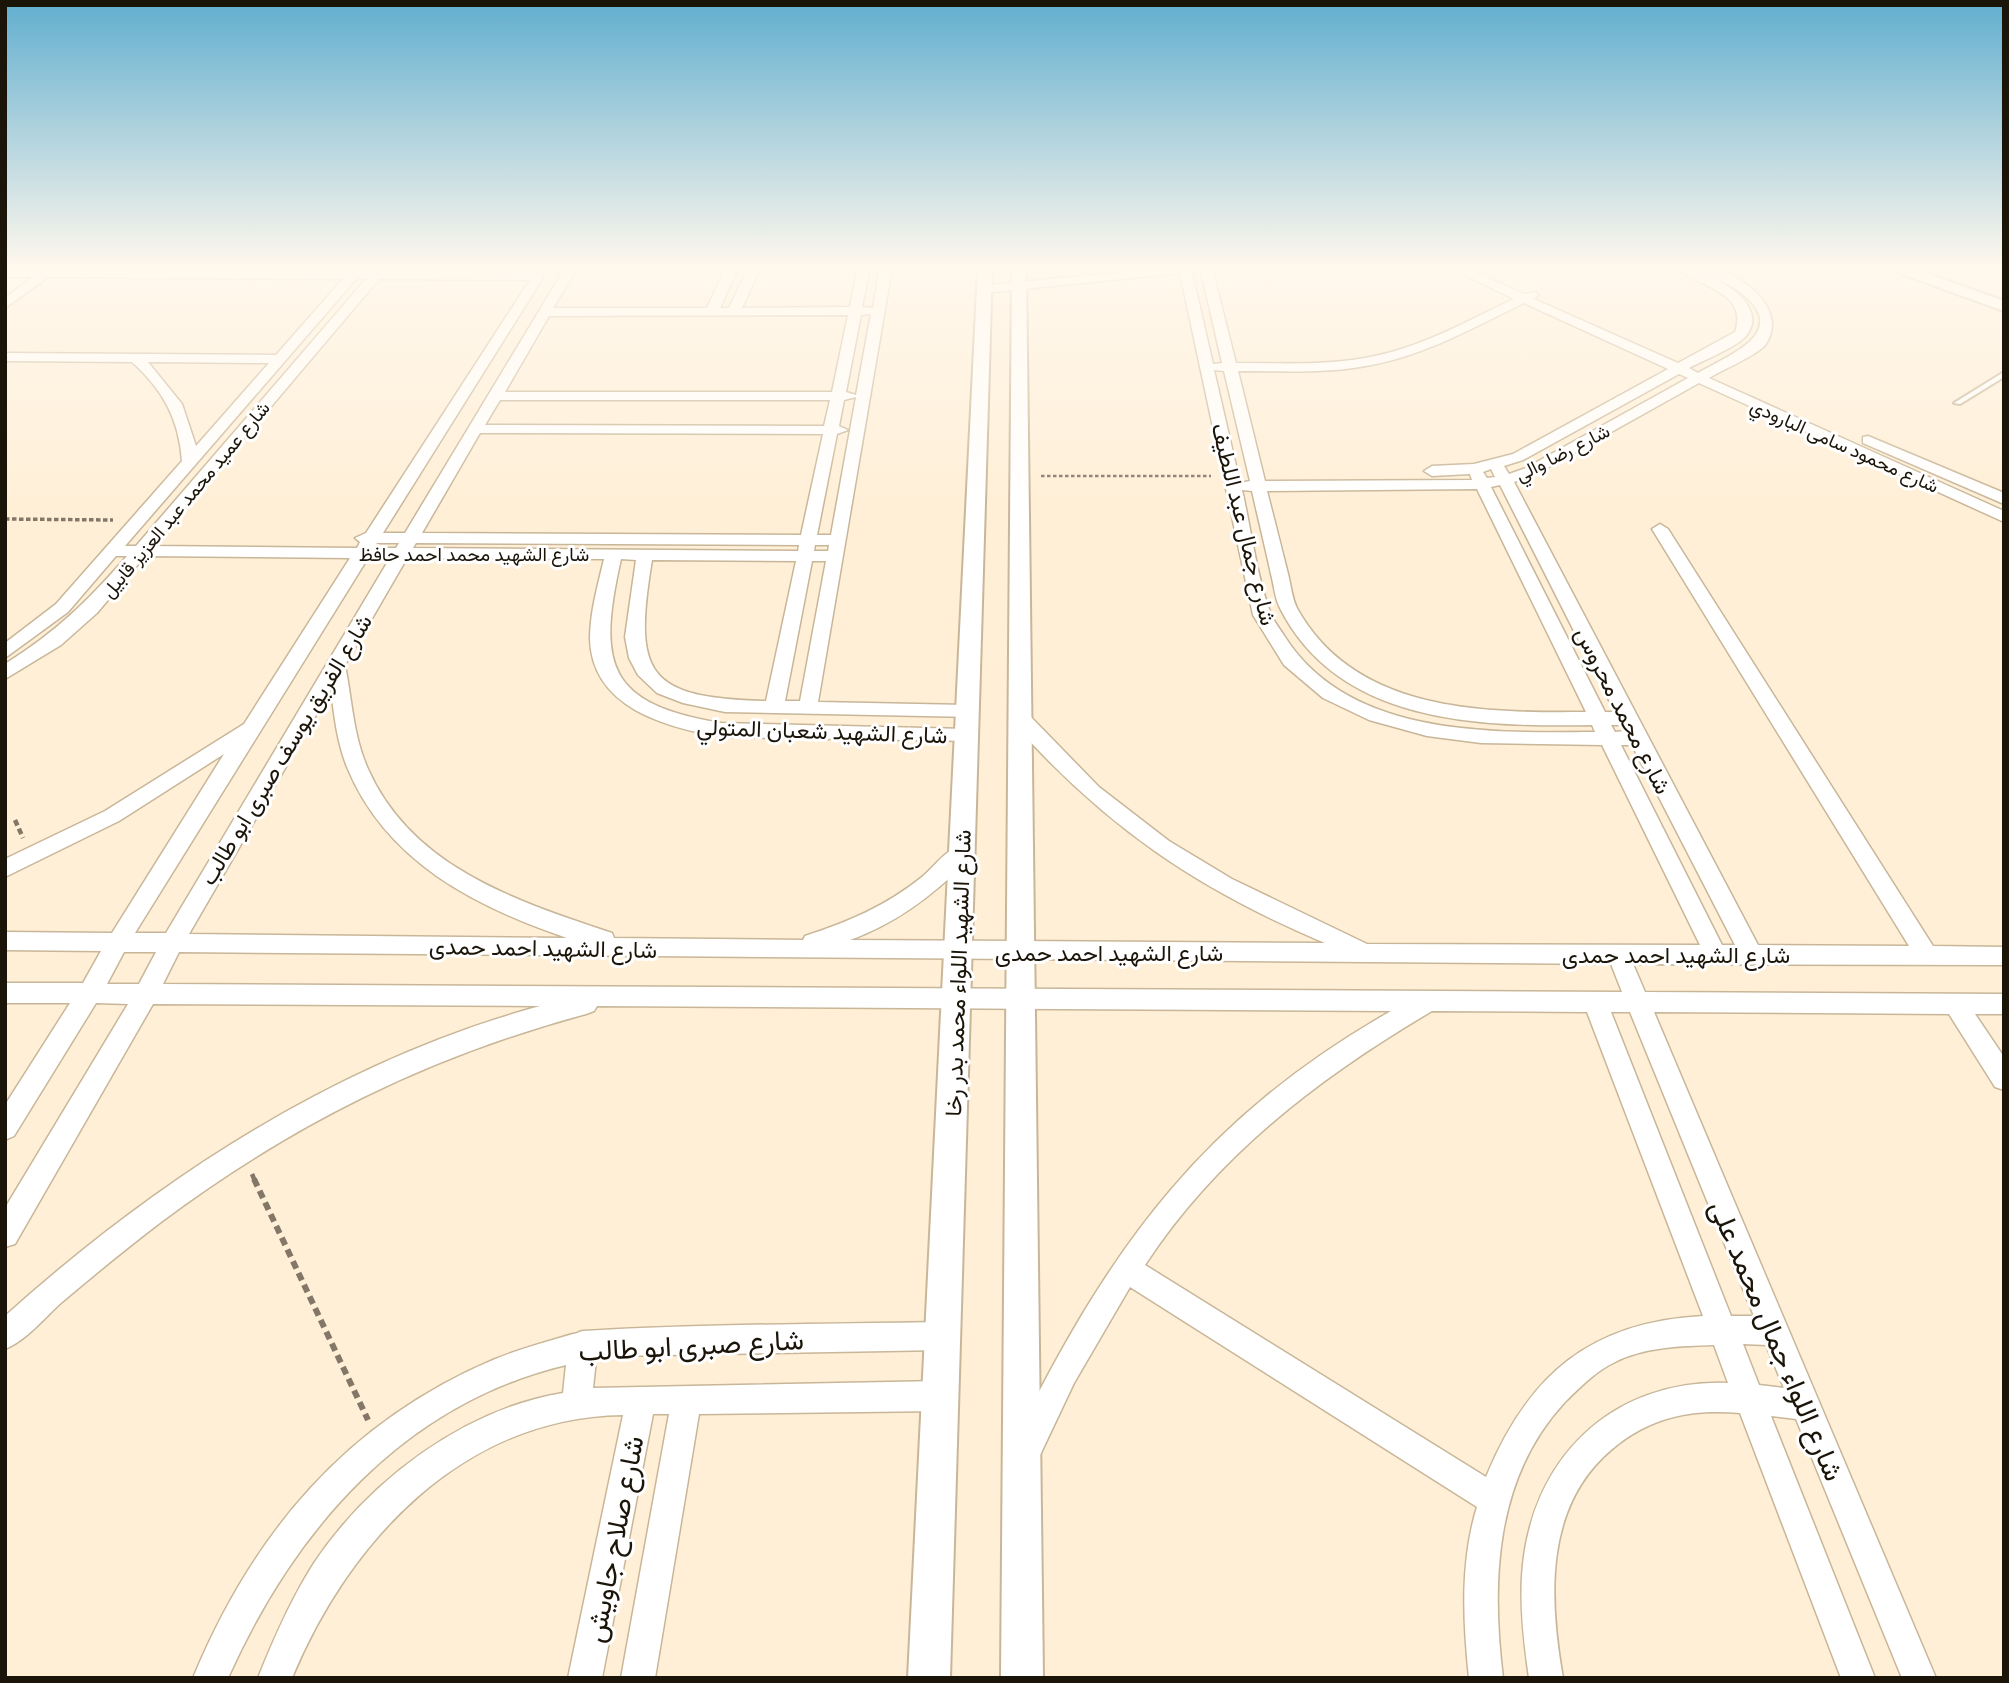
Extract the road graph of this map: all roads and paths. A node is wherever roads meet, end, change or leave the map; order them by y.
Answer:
1 (290, 347) edge
2 (315, 347) edge
3 (494, 347) edge
4 (524, 347) edge
5 (847, 347) edge
6 (872, 347) edge
7 (982, 347) edge
8 (1019, 347) edge
9 (1202, 347) edge
10 (1225, 347) edge
11 (1416, 347) edge
12 (1631, 347) edge
13 (1652, 347) edge
14 (1719, 347) edge
15 (1755, 347) edge
16 (5, 357) edge
17 (135, 358) junction
18 (279, 359) junction
19 (1691, 363) junction
20 (1230, 366) junction
21 (1207, 367) junction
22 (1677, 370) junction
23 (1711, 372) junction
24 (2004, 374) edge
25 (1697, 379) junction
26 (258, 384) junction
27 (283, 384) junction
28 (495, 396) junction
29 (837, 396) junction
30 (863, 396) junction
31 (1958, 403) dead end
32 (1840, 428) junction
33 (476, 429) junction
34 (830, 430) junction
35 (857, 430) junction
36 (1826, 437) junction
37 (190, 463) junction
38 (1501, 472) junction
39 (1019, 476) junction
40 (1479, 477) junction
41 (1232, 478) junction
42 (1257, 479) junction
43 (2004, 499) edge
44 (2004, 517) edge
45 (5, 519) edge
46 (140, 520) junction
47 (1660, 530) dead end
48 (125, 537) junction
49 (153, 537) junction
50 (369, 545) junction
51 (407, 545) junction
52 (806, 548) junction
53 (836, 548) junction
54 (113, 551) junction
55 (140, 551) junction
56 (614, 554) junction
57 (645, 554) junction
58 (5, 652) edge
59 (336, 665) junction
60 (5, 673) edge
61 (774, 707) junction
62 (808, 708) junction
63 (967, 712) junction
64 (1020, 718) junction
65 (1629, 718) junction
66 (1599, 719) junction
67 (255, 724) junction
68 (967, 736) junction
69 (1608, 738) junction
70 (1639, 738) junction
71 (962, 853) junction
72 (5, 869) edge
73 (5, 941) edge
74 (118, 942) junction
75 (173, 943) junction
76 (630, 948) junction
77 (791, 949) junction
78 (958, 951) junction
79 (1020, 951) junction
80 (1369, 952) junction
81 (1618, 954) junction
82 (1716, 955) junction
83 (1751, 955) junction
84 (1927, 956) junction
85 (2004, 956) edge
86 (5, 993) edge
87 (89, 994) junction
88 (146, 994) junction
89 (614, 997) junction
90 (956, 998) junction
91 (1020, 999) junction
92 (1429, 1001) junction
93 (1595, 1002) junction
94 (1638, 1002) junction
95 (1955, 1004) junction
96 (2001, 1008) edge
97 (2004, 1079) edge
98 (5, 1128) edge
99 (241, 1150) junction
100 (5, 1234) edge
101 (1125, 1268) junction
102 (1722, 1329) junction
103 (1775, 1331) junction
104 (5, 1335) edge
105 (942, 1336) junction
106 (583, 1345) junction
107 (940, 1396) junction
108 (687, 1399) junction
109 (641, 1400) junction
110 (1750, 1401) junction
111 (577, 1403) junction
112 (1805, 1405) junction
113 (378, 1443) junction
114 (1022, 1458) junction
115 (1494, 1500) junction
116 (210, 1678) edge
117 (275, 1678) edge
118 (585, 1678) edge
119 (638, 1678) edge
120 (929, 1678) edge
121 (1022, 1678) edge
122 (1486, 1678) edge
123 (1546, 1678) edge
124 (1858, 1678) edge
125 (1919, 1678) edge

1 - 18 street, شارع عميد محمد عبد العزيز قابيل
2 - 27 street, شارع عميد محمد عبد العزيز قابيل
3 - 50 street, شارع الفريق يوسف صبرى ابو طالب
4 - 28 street, شارع الفريق يوسف صبرى ابو طالب
5 - 29 street
6 - 30 street
7 - 63 street, شارع الشهيد اللواء محمد بدر رخا
8 - 39 street
9 - 21 street, شارع جمال عبد اللطيف
10 - 20 street, شارع جمال عبد اللطيف
11 - 20 street
12 - 22 street, شارع محمود سامى البارودي
13 - 19 street, شارع محمود سامى البارودي
14 - 19 street, شارع رضا والي
15 - 23 street, شارع رضا والي
16 - 17 street
17 - 18 street
17 - 37 street
18 - 26 street, شارع عميد محمد عبد العزيز قابيل
19 - 22 street, شارع رضا والي
19 - 23 street, شارع محمود سامى البارودي
20 - 21 street
20 - 42 street, شارع جمال عبد اللطيف
21 - 41 street, شارع جمال عبد اللطيف
22 - 25 street, شارع محمود سامى البارودي
22 - 38 street, شارع رضا والي
23 - 25 street, شارع رضا والي
23 - 32 street, شارع محمود سامى البارودي
24 - 31 lane
25 - 36 street, شارع محمود سامى البارودي
25 - 38 street, شارع رضا والي
26 - 27 street
26 - 37 street, شارع عميد محمد عبد العزيز قابيل
27 - 49 street, شارع عميد محمد عبد العزيز قابيل
28 - 29 street
28 - 33 street, شارع الفريق يوسف صبرى ابو طالب
29 - 30 street
29 - 34 street
30 - 35 street
32 - 36 street
32 - 43 street, شارع محمود سامى البارودي
33 - 34 street
33 - 51 street, شارع الفريق يوسف صبرى ابو طالب
34 - 35 street
34 - 52 street
35 - 53 street
36 - 44 street, شارع محمود سامى البارودي
37 - 46 street, شارع عميد محمد عبد العزيز قابيل
38 - 40 street, شارع رضا والي
38 - 65 street, شارع محمد محروس
39 - 41 path
39 - 64 street
40 - 42 street, شارع رضا والي
40 - 66 street, شارع محمد محروس
41 - 42 street, شارع رضا والي
41 - 69 street, شارع جمال عبد اللطيف
42 - 66 street, شارع جمال عبد اللطيف
45 - 46 path
46 - 48 street, شارع عميد محمد عبد العزيز قابيل
47 - 84 street
48 - 49 street, شارع الشهيد محمد احمد حافظ
48 - 54 street, شارع عميد محمد عبد العزيز قابيل
49 - 50 street, شارع الشهيد محمد احمد حافظ
49 - 55 street, شارع عميد محمد عبد العزيز قابيل
50 - 51 street, شارع الشهيد محمد احمد حافظ
50 - 55 street, شارع الشهيد محمد احمد حافظ
50 - 67 street, شارع الفريق يوسف صبرى ابو طالب
51 - 52 street, شارع الشهيد محمد احمد حافظ
51 - 56 street, شارع الشهيد محمد احمد حافظ
51 - 59 street, شارع الفريق يوسف صبرى ابو طالب
52 - 53 street, شارع الشهيد محمد احمد حافظ
52 - 57 street, شارع الشهيد محمد احمد حافظ
52 - 61 street
53 - 62 street
54 - 55 street, شارع الشهيد محمد احمد حافظ
54 - 58 street, شارع عميد محمد عبد العزيز قابيل
55 - 60 street, شارع عميد محمد عبد العزيز قابيل
56 - 57 street, شارع الشهيد محمد احمد حافظ
56 - 68 street, شارع الشهيد شعبان المتولي
57 - 61 street, شارع الشهيد شعبان المتولي
59 - 75 street, شارع الفريق يوسف صبرى ابو طالب
59 - 76 street
61 - 62 street, شارع الشهيد شعبان المتولي
62 - 63 street, شارع الشهيد شعبان المتولي
63 - 68 street, شارع الشهيد اللواء محمد بدر رخا
64 - 79 street
64 - 80 street
65 - 66 street, شارع جمال عبد اللطيف
65 - 70 street, شارع محمد محروس
66 - 69 street, شارع محمد محروس
67 - 72 street
67 - 74 street, شارع الفريق يوسف صبرى ابو طالب
68 - 71 street, شارع الشهيد اللواء محمد بدر رخا
69 - 70 street, شارع جمال عبد اللطيف
69 - 82 street, شارع محمد محروس
70 - 83 street, شارع محمد محروس
71 - 77 street
71 - 78 street, شارع الشهيد اللواء محمد بدر رخا
73 - 74 street, شارع الشهيد احمد حمدى
74 - 75 street, شارع الشهيد احمد حمدى
74 - 87 street, شارع الفريق يوسف صبرى ابو طالب
75 - 76 street, شارع الشهيد احمد حمدى
75 - 88 street, شارع الفريق يوسف صبرى ابو طالب
76 - 77 street, شارع الشهيد احمد حمدى
77 - 78 street, شارع الشهيد احمد حمدى
78 - 79 street, شارع الشهيد احمد حمدى
78 - 90 street, شارع الشهيد اللواء محمد بدر رخا
79 - 80 street, شارع الشهيد احمد حمدى
79 - 91 street
80 - 81 street, شارع الشهيد احمد حمدى
81 - 82 street, شارع الشهيد احمد حمدى
81 - 94 street, شارع اللواء جمال محمد على
82 - 83 street, شارع الشهيد احمد حمدى
83 - 84 street, شارع الشهيد احمد حمدى
84 - 85 street, شارع الشهيد احمد حمدى
86 - 87 street, شارع الشهيد احمد حمدى
87 - 88 street, شارع الشهيد احمد حمدى
87 - 98 street, شارع الفريق يوسف صبرى ابو طالب
88 - 89 street, شارع الشهيد احمد حمدى
88 - 100 street, شارع الفريق يوسف صبرى ابو طالب
89 - 90 street, شارع الشهيد احمد حمدى
89 - 99 street
90 - 91 street, شارع الشهيد احمد حمدى
90 - 105 street, شارع الشهيد اللواء محمد بدر رخا
91 - 92 street, شارع الشهيد احمد حمدى
91 - 114 street
92 - 93 street, شارع الشهيد احمد حمدى
92 - 101 street
93 - 94 street, شارع الشهيد احمد حمدى
93 - 102 street, شارع اللواء جمال محمد على
94 - 95 street, شارع الشهيد احمد حمدى
94 - 103 street, شارع اللواء جمال محمد على
95 - 96 street, شارع الشهيد احمد حمدى
95 - 97 street
99 - 104 street
99 - 113 path
101 - 114 street
101 - 115 street
102 - 103 street
102 - 110 street, شارع اللواء جمال محمد على
102 - 115 street
103 - 112 street, شارع اللواء جمال محمد على
105 - 106 street, شارع صبرى ابو طالب
105 - 107 street, شارع الشهيد اللواء محمد بدر رخا
106 - 111 street
106 - 113 street, شارع صبرى ابو طالب
107 - 108 street
107 - 120 street, شارع الشهيد اللواء محمد بدر رخا
108 - 109 street
108 - 119 street, شارع صلاح جاويش
109 - 111 street
109 - 118 street, شارع صلاح جاويش
110 - 112 street
110 - 123 street
110 - 124 street, شارع اللواء جمال محمد على
111 - 117 street
112 - 125 street, شارع اللواء جمال محمد على
113 - 116 street, شارع صبرى ابو طالب
114 - 121 street
115 - 122 street

